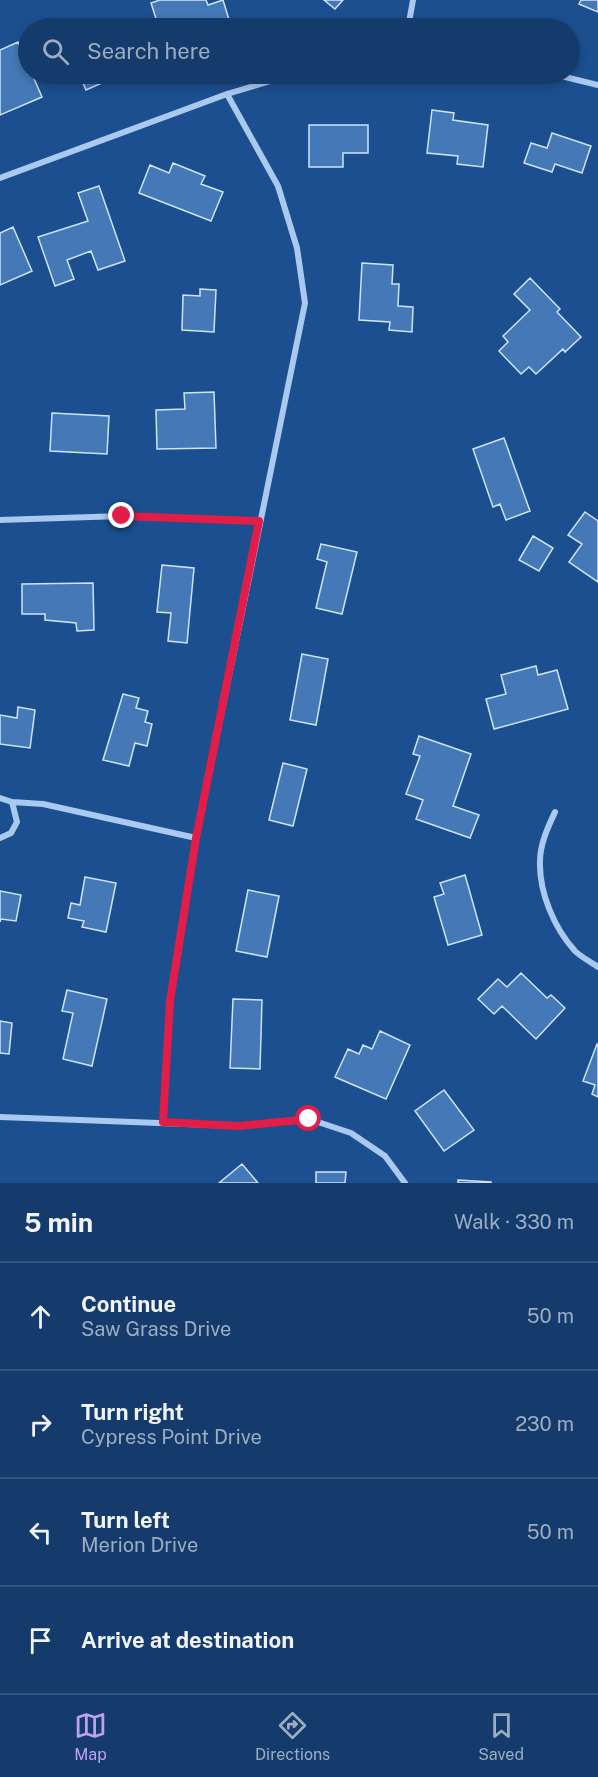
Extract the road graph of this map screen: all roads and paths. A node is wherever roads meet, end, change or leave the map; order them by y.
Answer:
1 (413, 0) edge
2 (410, 18) edge
3 (580, 81) edge
4 (260, 84) edge
5 (598, 85) edge
6 (227, 94) junction
7 (0, 178) edge
8 (0, 520) edge
9 (259, 521) junction
10 (0, 798) edge
11 (12, 802) junction
12 (555, 812) dead end
13 (0, 838) edge
14 (196, 838) junction
15 (598, 967) edge
16 (0, 1117) edge
17 (163, 1122) junction
18 (405, 1183) edge

1 - 2 street
3 - 5 street
4 - 6 street
6 - 7 street
6 - 9 street
8 - 9 street
9 - 14 street
10 - 11 street
11 - 13 street
11 - 14 street
12 - 15 street
14 - 17 street
16 - 17 street
17 - 18 street

